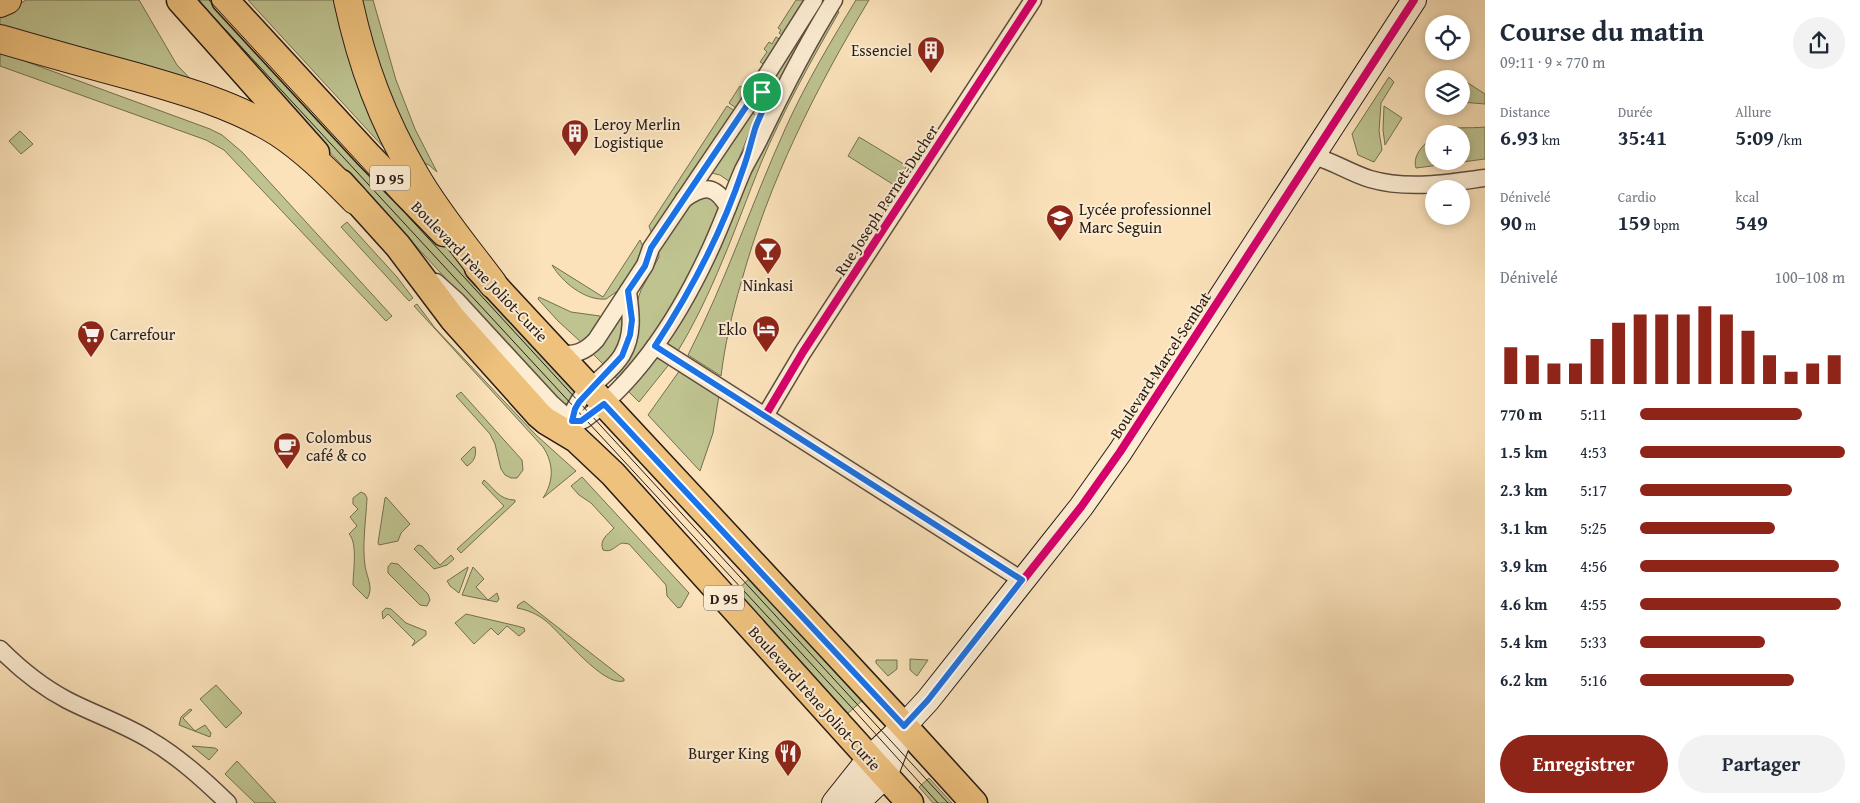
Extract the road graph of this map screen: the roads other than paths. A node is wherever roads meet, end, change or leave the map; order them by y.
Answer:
1 (7, 0) edge
2 (180, 0) edge
3 (225, 0) edge
4 (348, 0) edge
5 (814, 0) edge
6 (834, 0) edge
7 (1033, 0) edge
8 (1414, 0) edge
9 (0, 3) edge
10 (0, 39) edge
11 (758, 89) junction
12 (1313, 156) junction
13 (744, 169) junction
14 (1485, 178) edge
15 (684, 199) junction
16 (355, 200) junction
17 (728, 207) junction
18 (494, 284) junction
19 (628, 291) junction
20 (655, 346) junction
21 (558, 353) junction
22 (597, 396) junction
23 (765, 416) junction
24 (574, 430) junction
25 (1022, 580) junction
26 (0, 649) edge
27 (904, 726) junction
28 (877, 767) junction
29 (228, 803) edge
30 (834, 803) edge
31 (857, 803) edge
32 (910, 803) edge
33 (974, 803) edge

1 - 9 highway
2 - 16 main road, Boulevard Irène Joliot-Curie / D 95
3 - 18 main road, Boulevard Irène Joliot-Curie / D 95
4 - 18 highway
5 - 11 street
6 - 13 street
7 - 23 street, Rue Joseph Pernet-Ducher
8 - 12 street, Boulevard Marcel Sembat
10 - 16 highway
11 - 13 street
11 - 15 street
12 - 14 street
12 - 25 street, Boulevard Marcel Sembat
13 - 17 street
15 - 17 street
15 - 19 street
16 - 24 main road, Boulevard Irène Joliot-Curie / D 95
17 - 20 street
18 - 21 main road, Boulevard Irène Joliot-Curie / D 95
19 - 21 street
19 - 22 street
20 - 22 street
20 - 23 street
21 - 22 main road, Boulevard Irène Joliot-Curie / D 95
22 - 24 street
22 - 27 main road, Boulevard Irène Joliot-Curie / D 95
23 - 25 street
24 - 28 main road, Boulevard Irène Joliot-Curie / D 95
25 - 27 street, Boulevard Marcel Sembat
26 - 29 street
27 - 28 street, Boulevard Marcel Sembat
27 - 33 main road, Boulevard Irène Joliot-Curie / D 95
28 - 30 street, Boulevard Marcel Sembat
28 - 31 street, Boulevard Marcel Sembat
28 - 32 main road, Boulevard Irène Joliot-Curie / D 95

